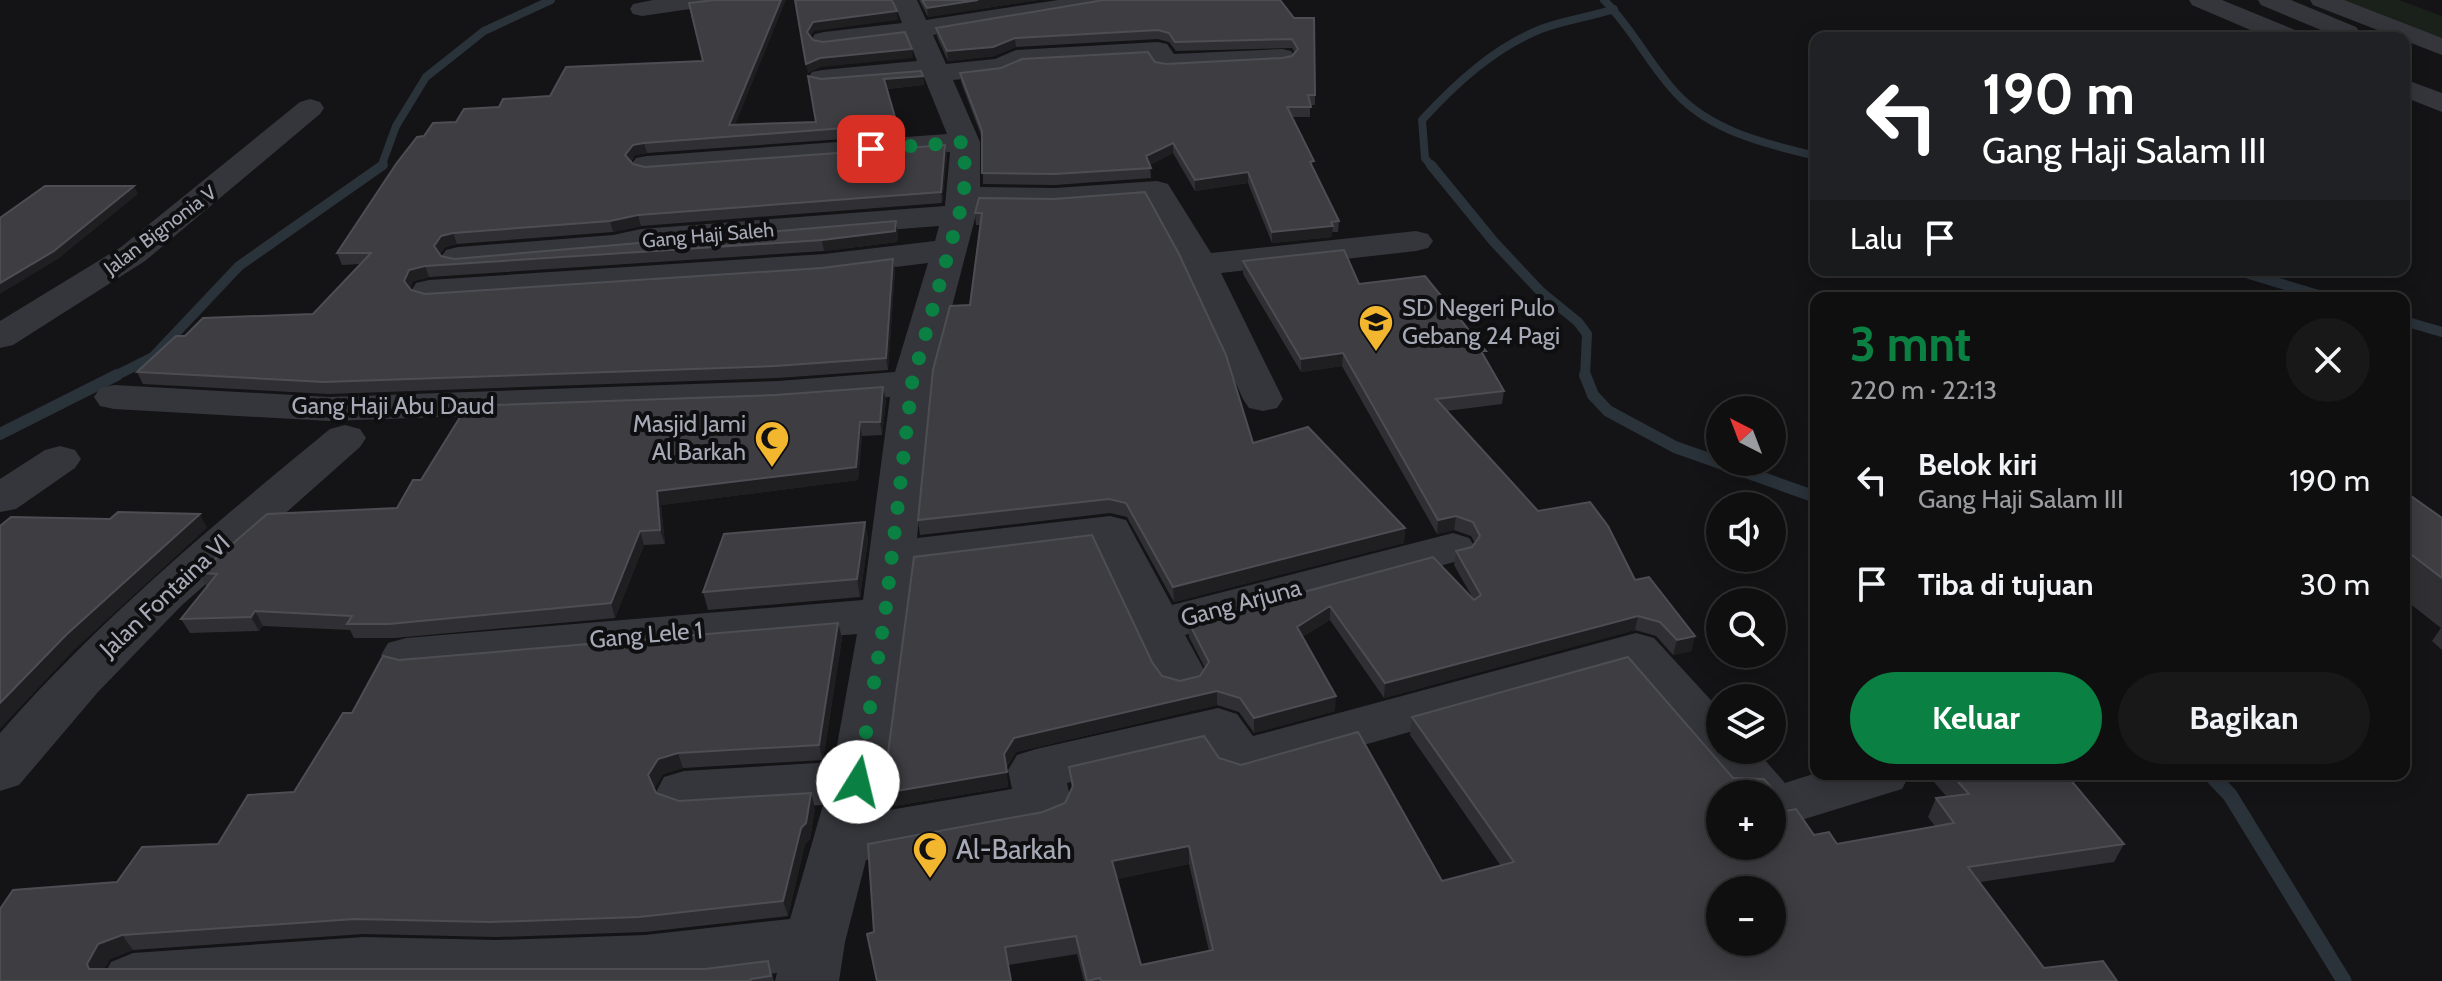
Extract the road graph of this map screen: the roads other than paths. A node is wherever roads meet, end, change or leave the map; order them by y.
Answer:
1 (704, 0) edge
2 (1101, 0) edge
3 (2201, 0) edge
4 (2270, 0) edge
5 (2322, 0) edge
6 (642, 9) dead end
7 (2277, 32) edge
8 (2347, 32) edge
9 (2404, 32) edge
10 (2410, 34) edge
11 (824, 40) edge
12 (923, 43) edge
13 (2442, 47) edge
14 (1282, 57) edge
15 (2410, 59) edge
16 (2442, 73) edge
17 (822, 78) edge
18 (2410, 90) edge
19 (2442, 103) edge
20 (310, 108) dead end
21 (965, 142) junction
22 (647, 165) edge
23 (957, 221) junction
24 (1416, 241) dead end
25 (458, 257) edge
26 (1200, 265) junction
27 (429, 291) edge
28 (0, 337) edge
29 (912, 383) junction
30 (114, 397) dead end
31 (1263, 399) dead end
32 (345, 438) dead end
33 (60, 459) dead end
34 (0, 499) edge
35 (1453, 548) dead end
36 (891, 556) junction
37 (885, 615) junction
38 (1162, 623) junction
39 (406, 655) dead end
40 (1181, 675) dead end
41 (1706, 729) edge
42 (1736, 764) edge
43 (0, 770) edge
44 (1751, 780) edge
45 (1863, 780) edge
46 (858, 782) junction
47 (684, 792) dead end
48 (1786, 805) edge
49 (842, 841) junction
50 (810, 962) edge
51 (391, 973) edge
52 (133, 981) edge

1 - 6 street
2 - 12 street
3 - 7 street
4 - 8 street
5 - 9 street
10 - 13 street
11 - 12 street
12 - 14 street
12 - 17 street
12 - 21 street
15 - 16 street
18 - 19 street
20 - 28 street, Jalan Bignonia V
21 - 22 street
21 - 23 street
23 - 25 street, Gang Haji Saleh
23 - 26 street
23 - 27 street
23 - 29 street
24 - 26 street
26 - 31 street
29 - 30 street, Gang Haji Abu Daud
29 - 36 street
32 - 43 street, Jalan Fontaina VI
33 - 34 street
35 - 38 street, Gang Arjuna
36 - 37 street
36 - 38 street, Gang Arjuna
37 - 39 street, Gang Lele 1
37 - 46 street
38 - 40 street
41 - 49 street
42 - 44 street
45 - 48 street
46 - 47 street
46 - 49 street
49 - 50 street
50 - 51 street
51 - 52 street

